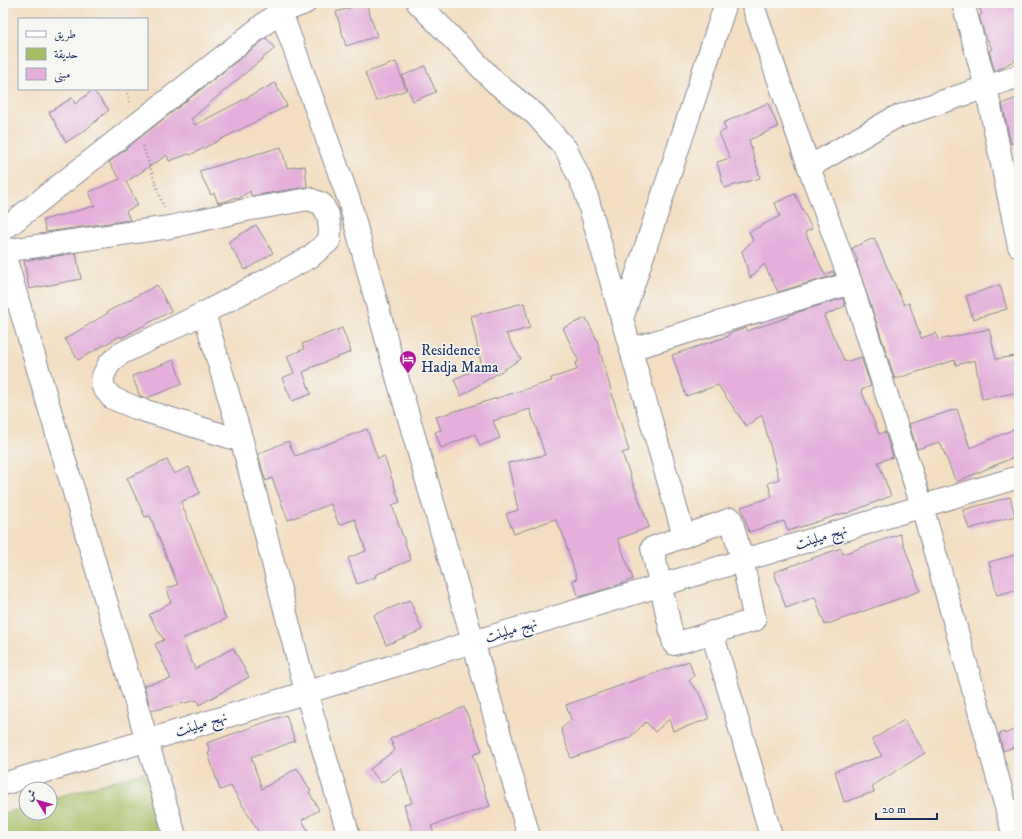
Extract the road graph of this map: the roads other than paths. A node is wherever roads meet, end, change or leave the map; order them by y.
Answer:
1 (305, 3) edge
2 (418, 3) edge
3 (726, 3) edge
4 (752, 3) edge
5 (963, 3) edge
6 (281, 12) junction
7 (1019, 76) edge
8 (986, 87) junction
9 (809, 167) junction
10 (3, 230) edge
11 (1019, 246) edge
12 (3, 250) edge
13 (640, 265) junction
14 (608, 269) junction
15 (851, 282) junction
16 (204, 313) junction
17 (622, 319) junction
18 (631, 349) junction
19 (242, 441) junction
20 (1019, 477) edge
21 (922, 506) junction
22 (684, 536) junction
23 (742, 560) junction
24 (660, 585) junction
25 (712, 632) junction
26 (472, 642) junction
27 (306, 692) junction
28 (147, 740) junction
29 (3, 784) edge
30 (175, 836) edge
31 (349, 836) edge
32 (529, 836) edge
33 (771, 836) edge
34 (1014, 836) edge

1 - 6 street
2 - 14 street
3 - 13 street
4 - 9 street
5 - 8 street
6 - 10 street
6 - 26 street
7 - 8 street
8 - 9 street
8 - 11 street
9 - 15 street
12 - 16 street
12 - 28 street
13 - 14 street
13 - 17 street
14 - 17 street
15 - 18 street
15 - 21 street
16 - 19 street
16 - 19 street
17 - 18 street
18 - 22 street
19 - 27 street
20 - 21 street, نهج ميلينت
21 - 23 street, نهج ميلينت
21 - 34 street
22 - 23 street
22 - 24 street
23 - 24 street, نهج ميلينت
23 - 25 street
24 - 25 street
24 - 26 street, نهج ميلينت
25 - 33 street
26 - 27 street, نهج ميلينت
26 - 32 street
27 - 28 street, نهج ميلينت
27 - 31 street
28 - 29 street, نهج ميلينت
28 - 30 street

